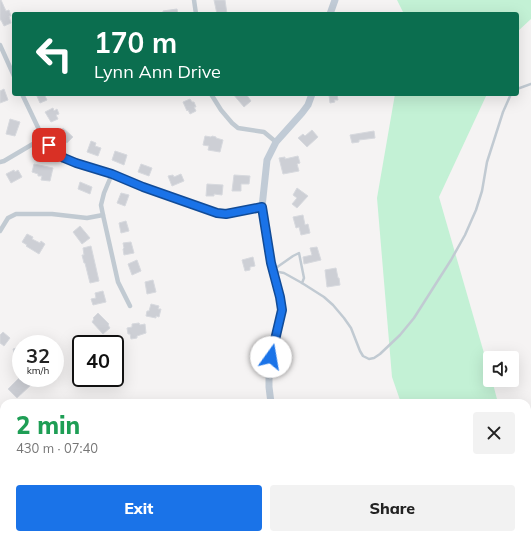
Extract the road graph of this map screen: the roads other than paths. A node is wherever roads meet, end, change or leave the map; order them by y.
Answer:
1 (194, 0) edge
2 (335, 0) edge
3 (196, 12) edge
4 (331, 12) edge
5 (0, 45) edge
6 (12, 72) edge
7 (531, 84) edge
8 (519, 88) edge
9 (23, 96) edge
10 (212, 96) edge
11 (311, 96) edge
12 (510, 96) edge
13 (43, 138) junction
14 (276, 142) junction
15 (0, 162) edge
16 (112, 174) junction
17 (262, 207) junction
18 (103, 215) junction
19 (0, 231) edge
20 (273, 270) junction
21 (302, 283) junction
22 (130, 306) dead end
23 (270, 399) edge

1 - 3 street
2 - 4 street
5 - 6 street
7 - 8 lane
9 - 13 street
10 - 14 street
11 - 14 street
12 - 21 lane
13 - 15 street
13 - 16 street
14 - 17 street
16 - 17 street
16 - 18 street
17 - 20 street
18 - 19 street
18 - 22 street
20 - 21 lane
20 - 21 lane
20 - 23 street

